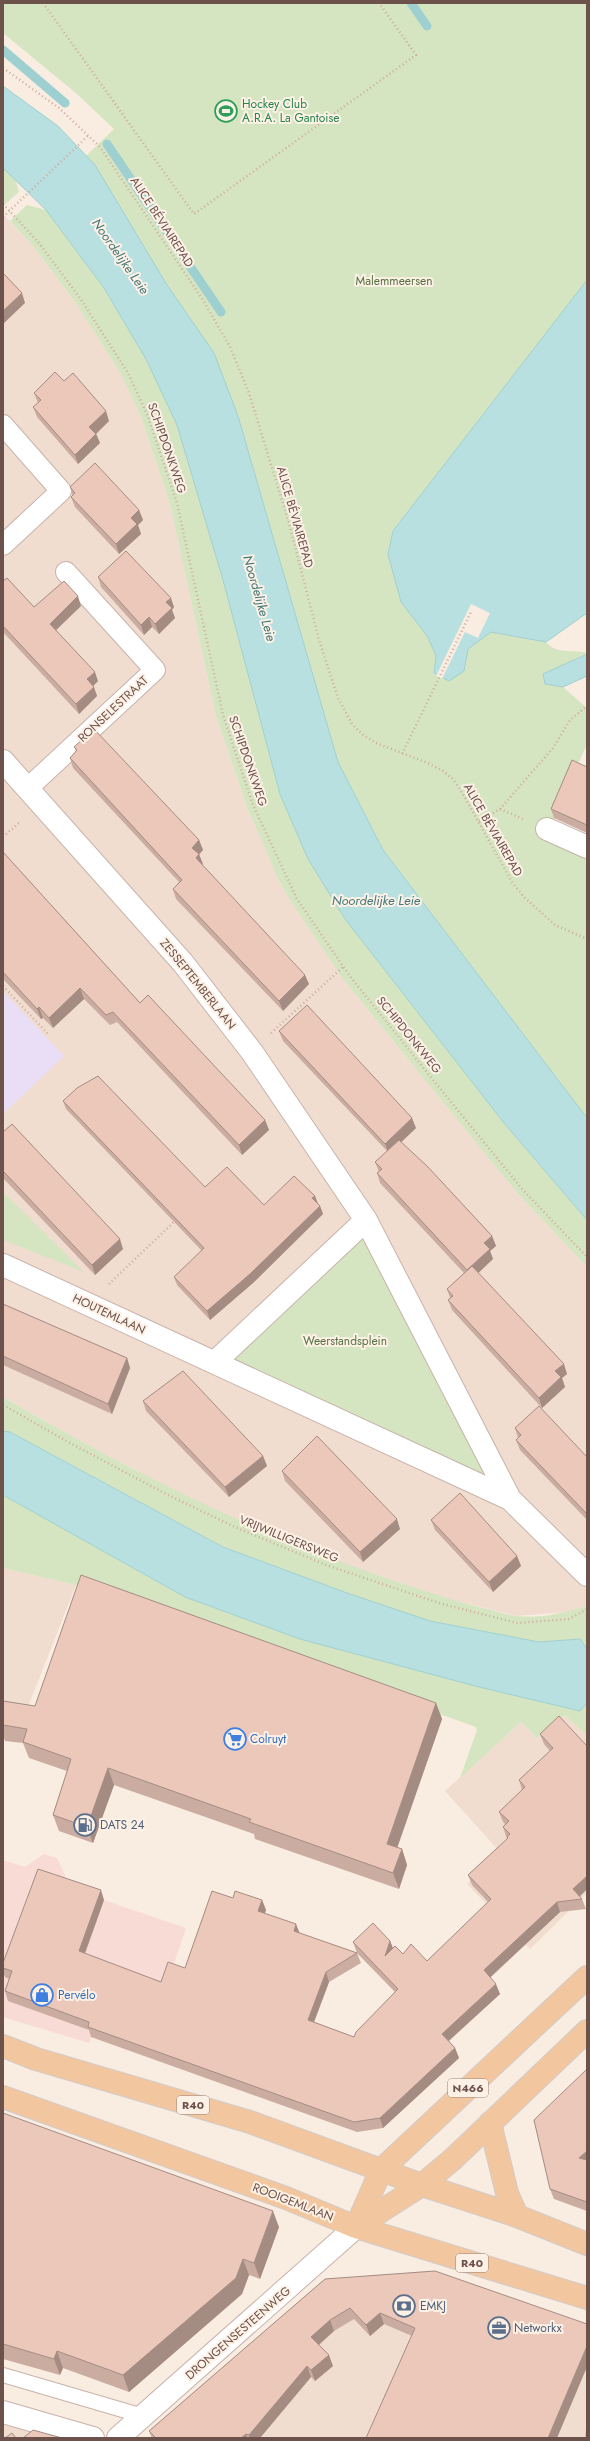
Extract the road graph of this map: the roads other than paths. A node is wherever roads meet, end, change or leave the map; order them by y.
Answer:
1 (3, 425) edge
2 (3, 544) edge
3 (66, 572) dead end
4 (5, 761) edge
5 (28, 788) junction
6 (547, 829) dead end
7 (587, 847) edge
8 (366, 1220) junction
9 (3, 1265) edge
10 (215, 1362) junction
11 (510, 1499) junction
12 (587, 1575) edge
13 (587, 1977) edge
14 (587, 2031) edge
15 (3, 2046) edge
16 (3, 2097) edge
17 (490, 2123) junction
18 (382, 2170) junction
19 (422, 2185) junction
20 (517, 2216) junction
21 (356, 2227) junction
22 (587, 2244) edge
23 (587, 2298) edge
24 (3, 2375) edge
25 (3, 2412) edge
26 (143, 2416) junction
27 (93, 2438) edge
28 (118, 2438) edge

1 - 2 street
3 - 5 street, RONSELESTRAAT
4 - 5 street, ZESSEPTEMBERLAAN
5 - 8 street, ZESSEPTEMBERLAAN
6 - 7 street
8 - 10 street
8 - 11 street
9 - 10 street, HOUTEMLAAN
10 - 11 street
11 - 12 street
13 - 18 main road, DRONGENSESTEENWEG / N466
14 - 17 main road, DRONGENSESTEENWEG
15 - 18 main road, R40
16 - 21 main road, ROOIGEMLAAN / R40
17 - 19 main road, DRONGENSESTEENWEG
17 - 20 main road
18 - 19 main road, R40
18 - 21 main road, DRONGENSESTEENWEG / N466
19 - 20 main road, R40
19 - 21 main road, DRONGENSESTEENWEG
20 - 22 main road, R40
21 - 23 main road, ROOIGEMLAAN / R40
21 - 26 street, DRONGENSESTEENWEG
24 - 26 lane
25 - 27 street
26 - 28 street, DRONGENSESTEENWEG

